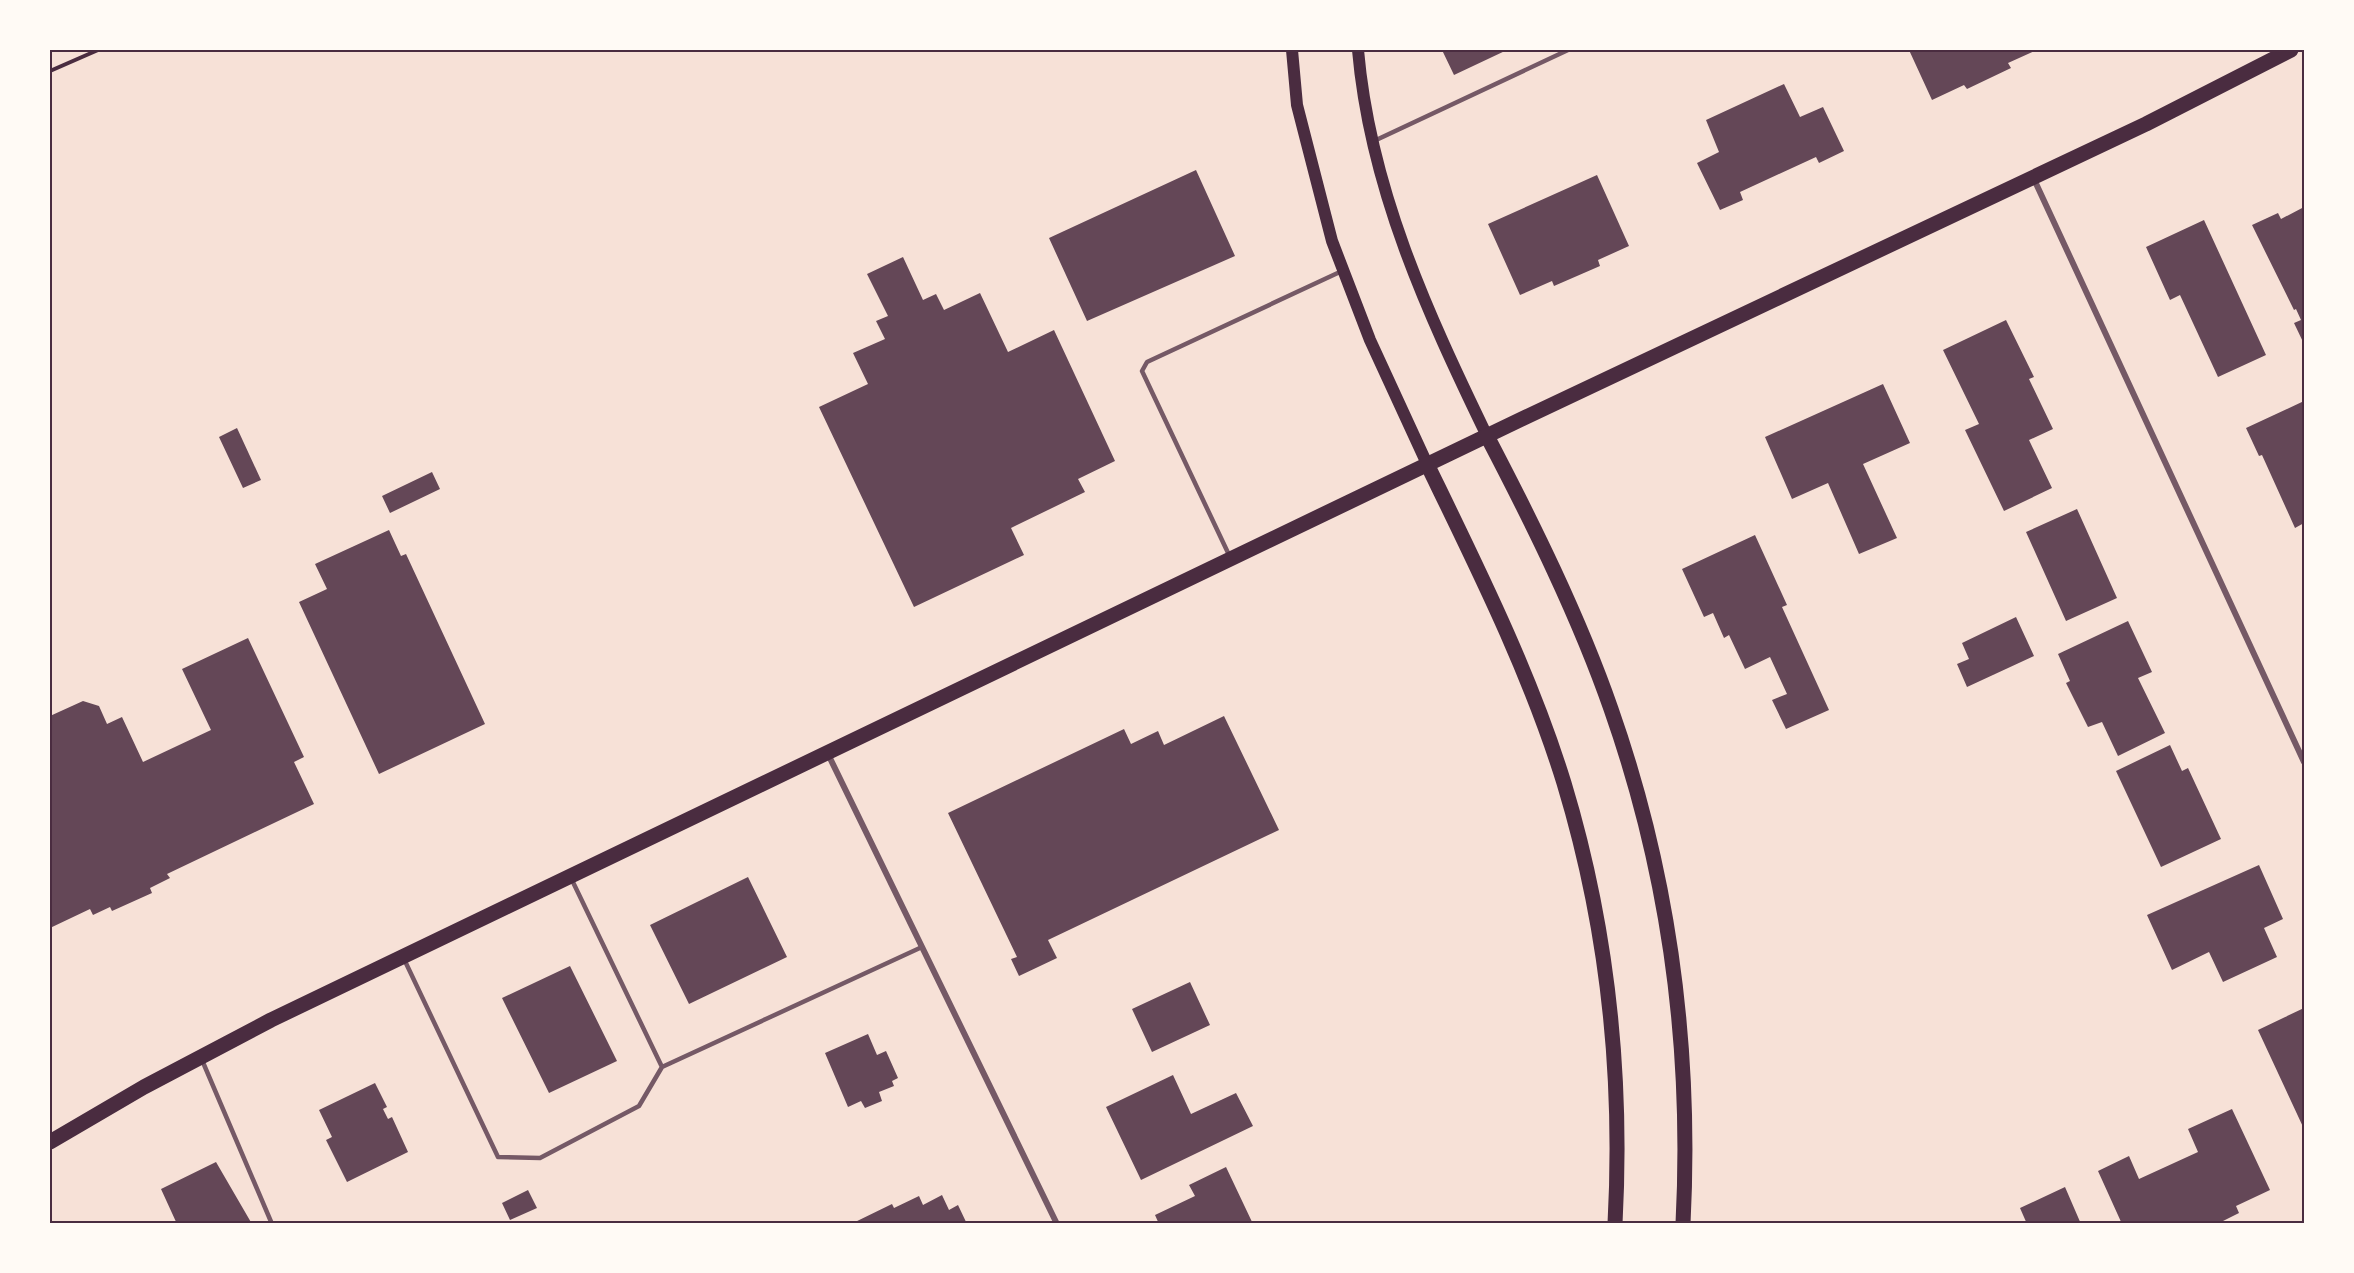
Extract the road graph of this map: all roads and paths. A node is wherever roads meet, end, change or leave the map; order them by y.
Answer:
1 (98, 50) edge
2 (1292, 50) edge
3 (1358, 50) edge
4 (1568, 50) edge
5 (2291, 50) edge
6 (50, 71) edge
7 (1372, 142) junction
8 (2033, 176) junction
9 (1342, 271) junction
10 (1487, 436) junction
11 (1428, 466) junction
12 (1232, 560) junction
13 (827, 752) junction
14 (2304, 762) edge
15 (570, 876) junction
16 (922, 947) junction
17 (403, 956) junction
18 (201, 1057) junction
19 (662, 1067) junction
20 (50, 1142) edge
21 (272, 1224) edge
22 (1057, 1224) edge
23 (1615, 1224) edge
24 (1683, 1224) edge

1 - 6 path
2 - 9 main road
3 - 7 main road
4 - 7 lane
5 - 8 main road
7 - 10 main road
8 - 10 main road
8 - 14 street
9 - 11 main road
9 - 12 lane
10 - 11 main road
10 - 24 main road
11 - 12 main road
11 - 23 main road
12 - 13 main road
13 - 15 main road
13 - 16 street
15 - 17 main road
15 - 19 lane
16 - 19 lane
16 - 22 street
17 - 18 main road
17 - 19 lane
18 - 20 main road
18 - 21 lane

